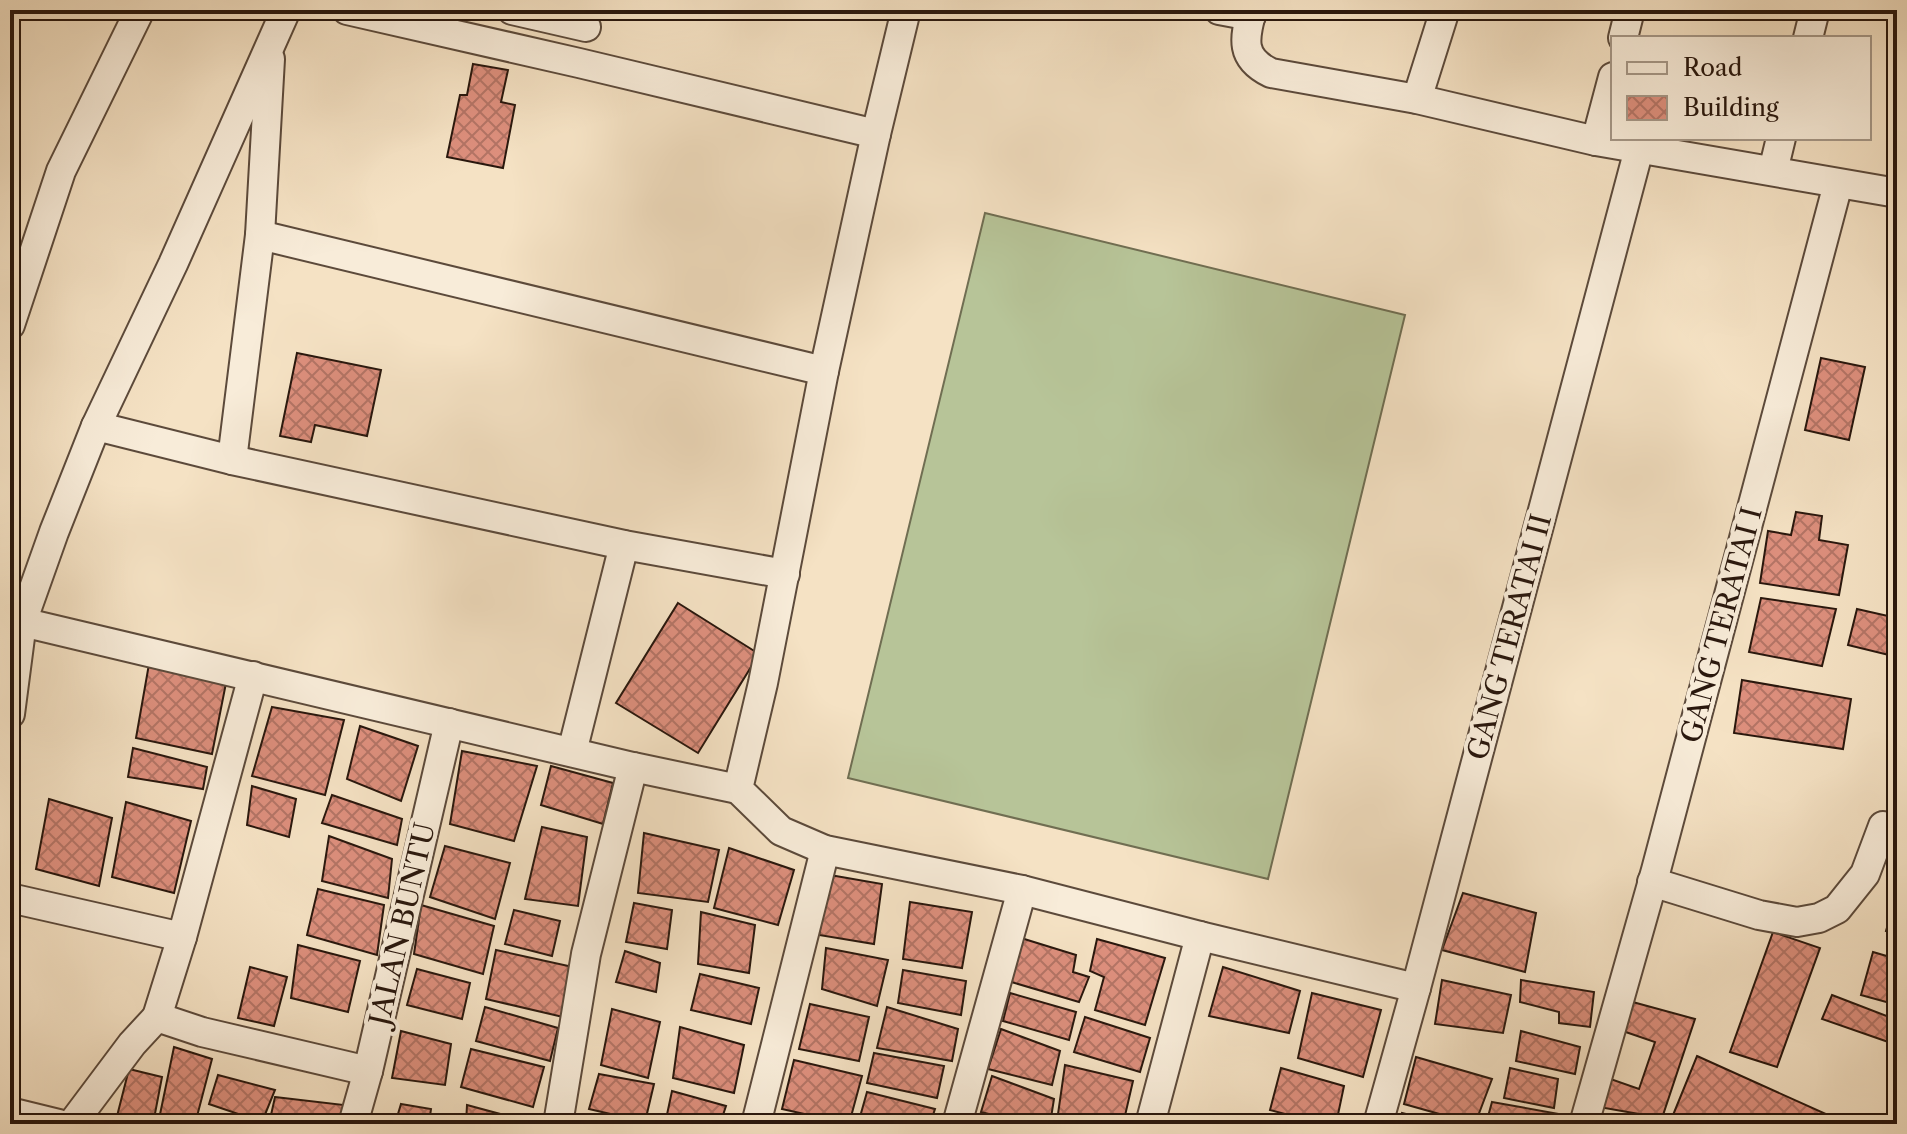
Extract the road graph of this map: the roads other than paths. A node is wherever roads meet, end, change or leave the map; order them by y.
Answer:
1 (140, 10) edge
2 (286, 10) edge
3 (347, 10) edge
4 (512, 10) edge
5 (906, 10) edge
6 (1219, 10) edge
7 (1445, 10) edge
8 (1630, 10) edge
9 (1815, 10) edge
10 (1252, 13) edge
11 (588, 19) edge
12 (1624, 36) edge
13 (1808, 36) edge
14 (271, 42) junction
15 (579, 63) junction
16 (1611, 85) edge
17 (1417, 99) junction
18 (876, 134) junction
19 (1781, 140) edge
20 (1596, 141) junction
21 (1639, 149) junction
22 (1773, 171) junction
23 (1838, 184) junction
24 (1897, 193) edge
25 (260, 235) junction
26 (10, 325) edge
27 (824, 371) junction
28 (96, 426) junction
29 (232, 460) junction
30 (624, 545) junction
31 (785, 574) junction
32 (22, 622) junction
33 (253, 676) junction
34 (10, 714) edge
35 (449, 723) junction
36 (572, 752) junction
37 (633, 767) junction
38 (738, 789) junction
39 (1883, 826) dead end
40 (825, 850) junction
41 (1652, 882) junction
42 (1022, 890) junction
43 (10, 898) edge
44 (1200, 936) junction
45 (182, 937) junction
46 (1416, 988) junction
47 (157, 1017) junction
48 (368, 1071) junction
49 (10, 1112) edge
50 (59, 1124) edge
51 (72, 1124) edge
52 (353, 1124) edge
53 (558, 1124) edge
54 (756, 1124) edge
55 (957, 1124) edge
56 (1150, 1124) edge
57 (1378, 1124) edge
58 (1584, 1124) edge

1 - 26 street
2 - 14 street
3 - 15 street
4 - 11 street
5 - 18 street
6 - 10 street
7 - 17 street
8 - 12 street
9 - 13 street
10 - 17 street
11 - 15 street
14 - 25 street
14 - 28 street
15 - 18 street
16 - 20 street
17 - 20 street
18 - 27 street
19 - 22 street
20 - 21 street
21 - 22 street
21 - 46 street, GANG TERATAI II
22 - 23 street
23 - 24 street
23 - 41 street, GANG TERATAI I
25 - 27 street
25 - 29 street
27 - 31 street
28 - 29 street
28 - 32 street
29 - 30 street
30 - 31 street
30 - 36 street
31 - 38 street
32 - 33 street
32 - 34 street
33 - 35 street
33 - 45 street
35 - 36 street
35 - 48 street, JALAN BUNTU
36 - 37 street
37 - 38 street
37 - 53 street
38 - 40 street
39 - 41 street
40 - 42 street
40 - 54 street
41 - 58 street, GANG TERATAI I
42 - 44 street
42 - 55 street
43 - 45 street
44 - 46 street
44 - 56 street
45 - 47 street
46 - 57 street, GANG TERATAI II
47 - 48 street
47 - 51 street
48 - 52 street, JALAN BUNTU
49 - 50 street

